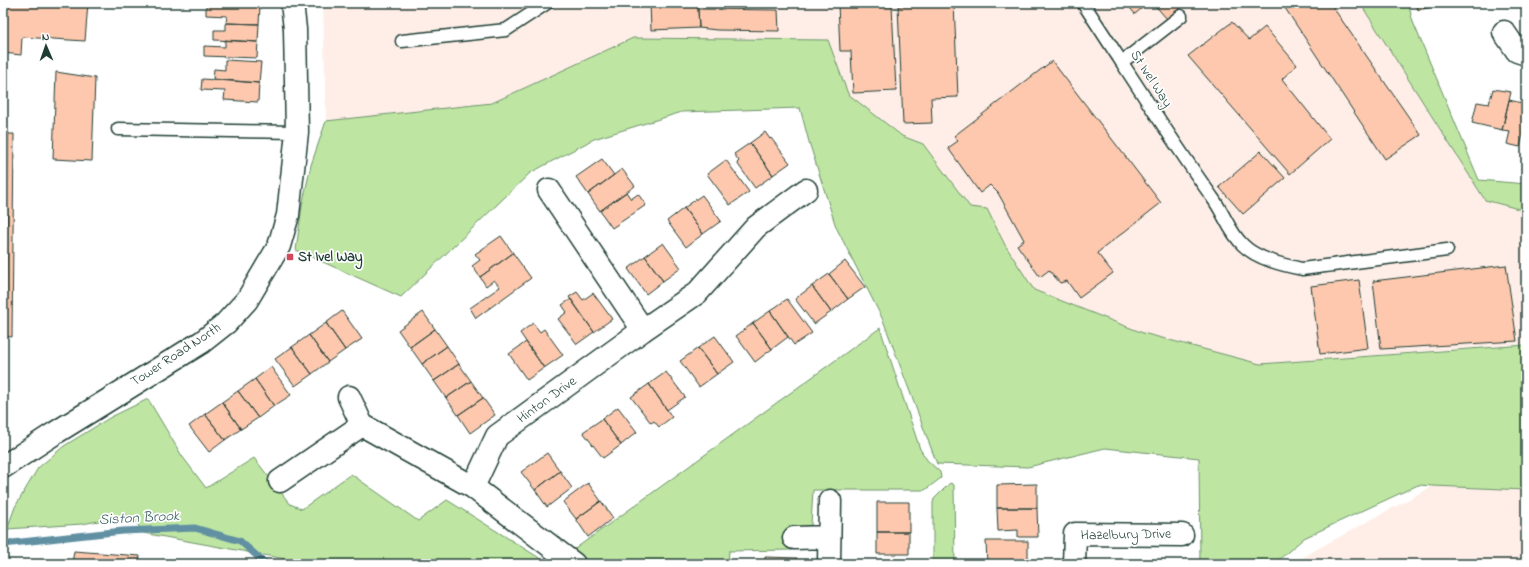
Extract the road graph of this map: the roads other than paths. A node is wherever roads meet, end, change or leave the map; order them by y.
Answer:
1 (292, 3) edge
2 (547, 3) edge
3 (1082, 3) edge
4 (1181, 16) dead end
5 (1504, 32) dead end
6 (402, 41) dead end
7 (1526, 54) edge
8 (1122, 62) junction
9 (118, 129) dead end
10 (297, 132) junction
11 (549, 190) dead end
12 (806, 190) dead end
13 (1447, 250) dead end
14 (643, 330) junction
15 (349, 397) dead end
16 (362, 425) junction
17 (3, 467) edge
18 (280, 481) dead end
19 (473, 487) junction
20 (830, 501) dead end
21 (1182, 535) dead end
22 (829, 537) junction
23 (794, 538) dead end
24 (574, 564) edge
25 (829, 564) edge
26 (1074, 564) edge

1 - 10 street, Tower Road North
2 - 6 lane
3 - 8 lane, St Ivel Way
4 - 8 lane
5 - 7 street
8 - 13 lane, St Ivel Way
9 - 10 lane
10 - 17 street, Tower Road North
11 - 14 street
12 - 14 street, Hinton Drive
14 - 19 street, Hinton Drive
15 - 16 street
16 - 18 street
16 - 19 street
19 - 24 street
20 - 22 street
21 - 26 street, Hazelbury Drive
22 - 23 street
22 - 25 street

